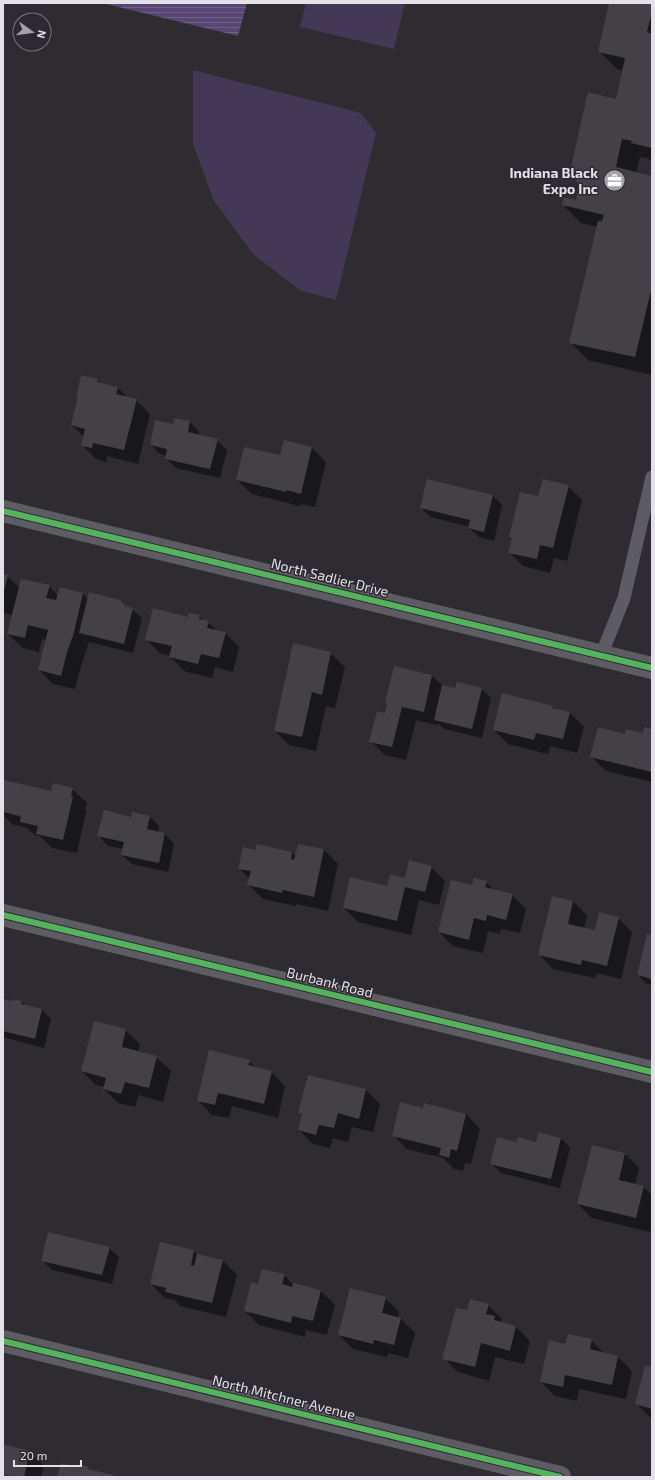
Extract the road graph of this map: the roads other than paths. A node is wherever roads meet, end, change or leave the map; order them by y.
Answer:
1 (652, 478) edge
2 (3, 511) edge
3 (601, 656) junction
4 (652, 668) edge
5 (3, 915) edge
6 (652, 1072) edge
7 (3, 1341) edge
8 (560, 1477) edge

1 - 3 lane
2 - 3 street, North Sadlier Drive
3 - 4 street, North Sadlier Drive
5 - 6 street, Burbank Road
7 - 8 street, North Mitchner Avenue

